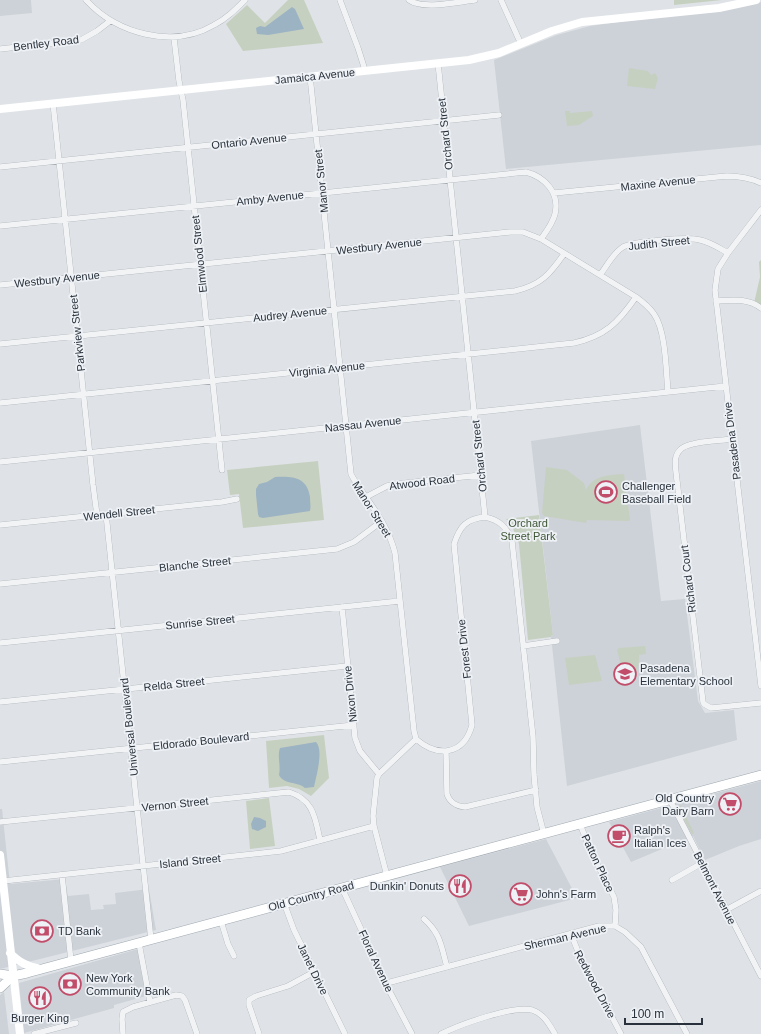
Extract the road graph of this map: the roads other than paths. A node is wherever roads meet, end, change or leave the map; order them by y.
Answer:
1 (86, 0) edge
2 (245, 0) edge
3 (340, 0) edge
4 (409, 0) edge
5 (475, 0) edge
6 (501, 0) edge
7 (756, 0) edge
8 (462, 1) edge
9 (733, 2) edge
10 (110, 21) junction
11 (174, 38) junction
12 (521, 44) junction
13 (0, 49) edge
14 (438, 63) junction
15 (365, 70) junction
16 (310, 76) junction
17 (181, 90) junction
18 (53, 103) junction
19 (0, 109) edge
20 (499, 115) dead end
21 (444, 121) junction
22 (316, 134) junction
23 (188, 148) junction
24 (59, 161) junction
25 (0, 168) edge
26 (450, 179) junction
27 (761, 183) edge
28 (322, 193) junction
29 (554, 193) junction
30 (194, 206) junction
31 (761, 210) edge
32 (66, 220) junction
33 (0, 226) edge
34 (456, 238) junction
35 (541, 239) junction
36 (328, 251) junction
37 (728, 253) junction
38 (564, 254) junction
39 (200, 264) junction
40 (600, 275) junction
41 (72, 278) junction
42 (0, 285) edge
43 (462, 296) junction
44 (636, 298) junction
45 (716, 301) junction
46 (761, 308) edge
47 (334, 309) junction
48 (206, 323) junction
49 (78, 336) junction
50 (0, 344) edge
51 (468, 354) junction
52 (340, 368) junction
53 (212, 381) junction
54 (726, 386) junction
55 (668, 392) junction
56 (84, 395) junction
57 (0, 403) edge
58 (474, 413) junction
59 (346, 426) junction
60 (732, 439) junction
61 (218, 440) junction
62 (90, 453) junction
63 (0, 462) edge
64 (222, 470) dead end
65 (481, 475) junction
66 (366, 497) junction
67 (238, 499) dead end
68 (98, 514) junction
69 (106, 514) junction
70 (485, 517) junction
71 (382, 521) junction
72 (0, 525) edge
73 (112, 572) junction
74 (0, 584) edge
75 (400, 601) junction
76 (342, 608) junction
77 (119, 631) junction
78 (556, 641) dead end
79 (0, 643) edge
80 (524, 646) junction
81 (759, 650) edge
82 (347, 666) junction
83 (761, 686) edge
84 (125, 689) junction
85 (0, 702) edge
86 (761, 703) edge
87 (354, 725) junction
88 (416, 739) junction
89 (131, 748) junction
90 (446, 751) junction
91 (0, 762) edge
92 (379, 774) junction
93 (761, 775) edge
94 (536, 790) junction
95 (670, 800) junction
96 (137, 808) junction
97 (0, 822) edge
98 (580, 824) junction
99 (374, 826) junction
100 (544, 834) junction
101 (320, 840) junction
102 (0, 855) edge
103 (702, 862) junction
104 (143, 866) junction
105 (62, 875) junction
106 (387, 876) junction
107 (672, 880) dead end
108 (3, 881) junction
109 (342, 888) junction
110 (761, 891) edge
111 (284, 903) junction
112 (726, 910) junction
113 (424, 919) dead end
114 (221, 920) junction
115 (615, 926) junction
116 (571, 934) junction
117 (151, 940) junction
118 (139, 943) junction
119 (10, 953) junction
120 (234, 956) dead end
121 (71, 961) junction
122 (447, 967) junction
123 (40, 969) junction
124 (314, 972) junction
125 (0, 974) edge
126 (13, 976) junction
127 (761, 976) edge
128 (386, 984) junction
129 (0, 988) edge
130 (150, 1002) junction
131 (76, 1023) dead end
132 (20, 1034) edge
133 (34, 1034) edge
134 (123, 1034) edge
135 (197, 1034) edge
136 (259, 1034) edge
137 (345, 1034) edge
138 (412, 1034) edge
139 (441, 1034) edge
140 (555, 1034) edge
141 (621, 1034) edge
142 (687, 1034) edge

1 - 10 street
2 - 11 street
3 - 15 street
4 - 8 street
5 - 8 street
6 - 12 street
7 - 9 street, Jamaica Avenue
9 - 12 street, Jamaica Avenue
10 - 11 street
10 - 13 street, Bentley Road
11 - 17 street, Elmwood Street
12 - 14 street, Jamaica Avenue
14 - 15 street, Jamaica Avenue
14 - 21 street, Orchard Street
15 - 16 street, Jamaica Avenue
16 - 17 street, Jamaica Avenue
16 - 22 street, Manor Street
17 - 18 street, Jamaica Avenue
17 - 23 street, Elmwood Street
18 - 19 street, Jamaica Avenue
18 - 24 street, Parkview Street
20 - 21 street, Ontario Avenue
21 - 22 street, Ontario Avenue
21 - 26 street, Orchard Street
22 - 23 street, Ontario Avenue
22 - 28 street, Manor Street
23 - 24 street, Ontario Avenue
23 - 30 street, Elmwood Street
24 - 25 street, Ontario Avenue
24 - 32 street, Parkview Street
26 - 28 street, Amby Avenue
26 - 29 street, Amby Avenue
26 - 34 street, Orchard Street
27 - 29 street, Maxine Avenue
28 - 30 street, Amby Avenue
28 - 36 street, Manor Street
29 - 35 street
30 - 32 street, Amby Avenue
30 - 39 street, Elmwood Street
31 - 37 street, Pasadena Drive
32 - 33 street, Amby Avenue
32 - 41 street, Parkview Street
34 - 35 street, Westbury Avenue
34 - 36 street, Westbury Avenue
34 - 43 street, Orchard Street
35 - 38 street, Westbury Avenue
36 - 39 street, Westbury Avenue
36 - 47 street, Manor Street
37 - 40 street, Judith Street
37 - 45 street, Pasadena Drive
38 - 40 street, Westbury Avenue
38 - 43 street, Audrey Avenue
39 - 41 street, Westbury Avenue
39 - 48 street, Elmwood Street
40 - 44 street, Westbury Avenue
41 - 42 street, Westbury Avenue
41 - 49 street, Parkview Street
43 - 47 street, Audrey Avenue
43 - 51 street, Orchard Street
44 - 51 street, Virginia Avenue
44 - 55 street, Westbury Avenue
45 - 46 street
45 - 54 street, Pasadena Drive
47 - 48 street, Audrey Avenue
47 - 52 street, Manor Street
48 - 49 street, Audrey Avenue
48 - 53 street, Elmwood Street
49 - 50 street, Audrey Avenue
49 - 56 street, Parkview Street
51 - 52 street, Virginia Avenue
51 - 58 street, Orchard Street
52 - 53 street, Virginia Avenue
52 - 59 street, Manor Street
53 - 56 street, Virginia Avenue
53 - 61 street, Elmwood Street
54 - 55 street, Nassau Avenue
54 - 60 street, Pasadena Drive
55 - 58 street, Nassau Avenue
56 - 57 street, Virginia Avenue
56 - 62 street, Parkview Street
58 - 59 street, Nassau Avenue
58 - 65 street, Orchard Street
59 - 61 street, Nassau Avenue
59 - 66 street, Manor Street
60 - 81 street, Pasadena Drive
60 - 86 street, Richard Court
61 - 62 street, Nassau Avenue
61 - 64 street, Elmwood Street
62 - 63 street, Nassau Avenue
62 - 68 street, Parkview Street
65 - 66 street, Atwood Road
65 - 70 street, Orchard Street
66 - 71 street, Manor Street
67 - 69 street, Wendell Street
68 - 69 street, Wendell Street
68 - 72 street, Wendell Street
69 - 73 street, Universal Boulevard
70 - 80 street
70 - 90 street, Forest Drive
71 - 73 street, Blanche Street
71 - 75 street, Manor Street
73 - 74 street, Blanche Street
73 - 77 street, Universal Boulevard
75 - 76 street, Sunrise Street
75 - 88 street, Manor Street
76 - 77 street, Sunrise Street
76 - 82 street, Nixon Drive
77 - 79 street, Sunrise Street
77 - 84 street, Universal Boulevard
78 - 80 street
80 - 94 street
81 - 83 street, Pasadena Drive
82 - 84 street, Relda Street
82 - 87 street, Nixon Drive
84 - 85 street, Relda Street
84 - 89 street, Universal Boulevard
87 - 89 street, Eldorado Boulevard
87 - 92 street, Nixon Drive
88 - 90 street
88 - 92 street
89 - 91 street, Eldorado Boulevard
89 - 96 street, Universal Boulevard
90 - 94 street
92 - 99 street
93 - 95 main road, Old Country Road
94 - 100 street
95 - 98 main road, Old Country Road
95 - 103 street, Belmont Avenue
96 - 97 street, Vernon Street
96 - 101 street, Vernon Street
96 - 104 street, Universal Boulevard
98 - 100 main road, Old Country Road
98 - 115 street, Patton Place
99 - 101 street, Island Street
99 - 106 street
100 - 106 main road, Old Country Road
101 - 104 street, Island Street
102 - 108 street
103 - 107 street
103 - 112 street, Belmont Avenue
104 - 105 street, Island Street
104 - 117 street, Universal Boulevard
105 - 108 street, Island Street
105 - 121 street
106 - 109 main road, Old Country Road
108 - 119 street
109 - 111 main road, Old Country Road
109 - 128 street, Floral Avenue
110 - 112 street
111 - 114 main road, Old Country Road
111 - 124 street, Janet Drive
112 - 127 street, Belmont Avenue
113 - 122 street
114 - 117 main road, Old Country Road
114 - 120 street
115 - 116 street, Sherman Avenue
115 - 142 street, Sherman Avenue
116 - 122 street, Sherman Avenue
116 - 141 street, Redwood Drive
117 - 118 main road, Old Country Road
118 - 121 main road, Old Country Road
118 - 130 street
119 - 123 street
119 - 126 street
121 - 123 main road, Old Country Road
122 - 128 street, Sherman Avenue
123 - 126 main road, Old Country Road
124 - 136 street
124 - 137 street, Janet Drive
125 - 126 main road, Old Country Road
126 - 129 main road
126 - 132 street
128 - 138 street, Floral Avenue
130 - 134 street
130 - 135 street
131 - 133 street
139 - 140 street

